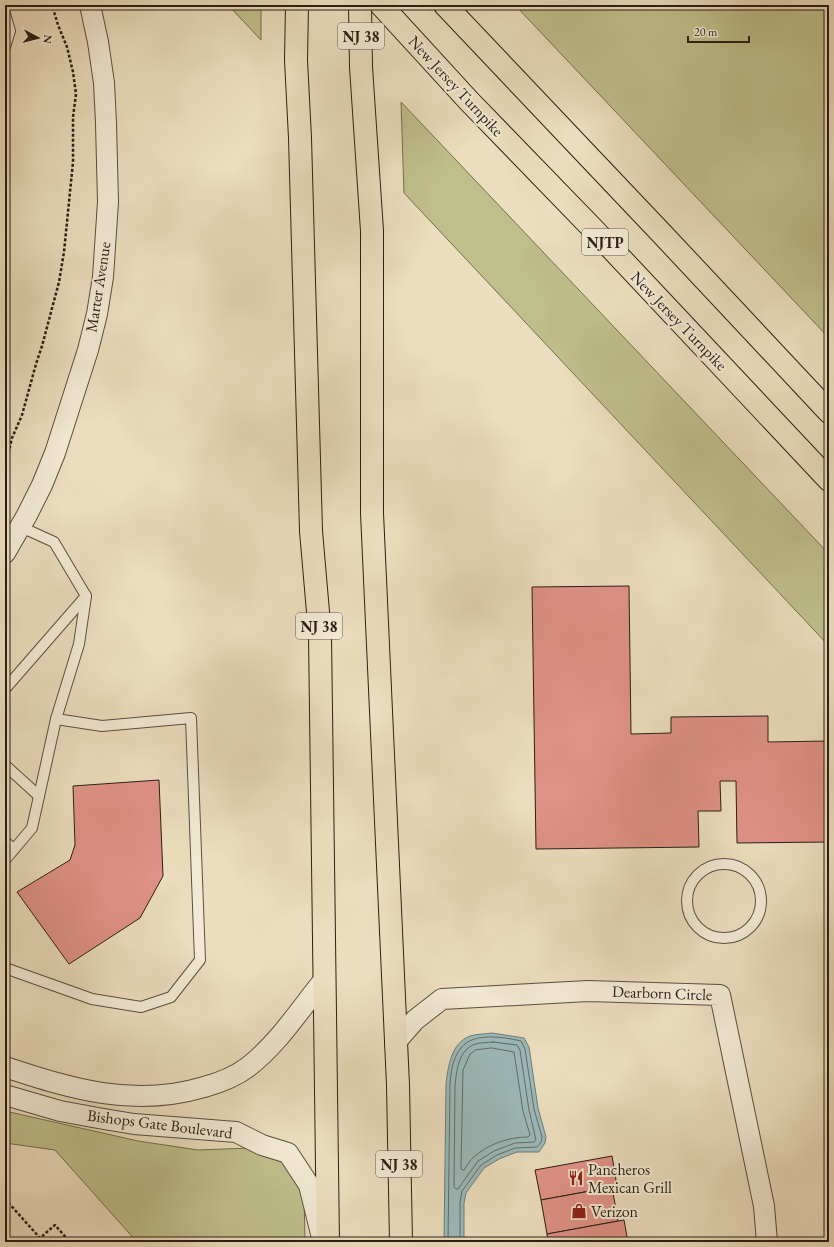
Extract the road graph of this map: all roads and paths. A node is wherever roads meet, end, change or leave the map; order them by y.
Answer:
1 (52, 5) edge
2 (90, 5) edge
3 (360, 5) edge
4 (381, 5) edge
5 (445, 5) edge
6 (297, 8) edge
7 (5, 14) edge
8 (5, 47) edge
9 (829, 412) edge
10 (5, 468) edge
11 (829, 480) edge
12 (21, 527) junction
13 (5, 553) edge
14 (86, 596) junction
15 (5, 689) edge
16 (56, 719) junction
17 (5, 765) edge
18 (39, 796) junction
19 (5, 842) edge
20 (14, 849) junction
21 (5, 860) edge
22 (759, 912) joint
23 (5, 968) edge
24 (324, 980) junction
25 (395, 1043) junction
26 (5, 1067) edge
27 (5, 1095) edge
28 (5, 1199) edge
29 (70, 1242) edge
30 (324, 1242) edge
31 (328, 1242) edge
32 (401, 1242) edge
33 (767, 1242) edge

1 - 10 path
2 - 12 street, Marter Avenue
3 - 25 highway, NJ 38
4 - 11 highway, New Jersey Turnpike / NJTP
5 - 9 highway, NJTP
6 - 24 highway, NJ 38
7 - 8 lane
12 - 13 street, Marter Avenue
12 - 14 lane
14 - 15 lane
14 - 16 lane
16 - 18 lane
16 - 23 lane
17 - 18 lane
18 - 20 lane
19 - 20 lane
20 - 21 lane
22 - 22 lane
24 - 26 street, Bishops Gate Boulevard
24 - 31 highway, NJ 38
25 - 32 highway, NJ 38
25 - 33 street, Dearborn Circle
27 - 30 street, Bishops Gate Boulevard
28 - 29 path

